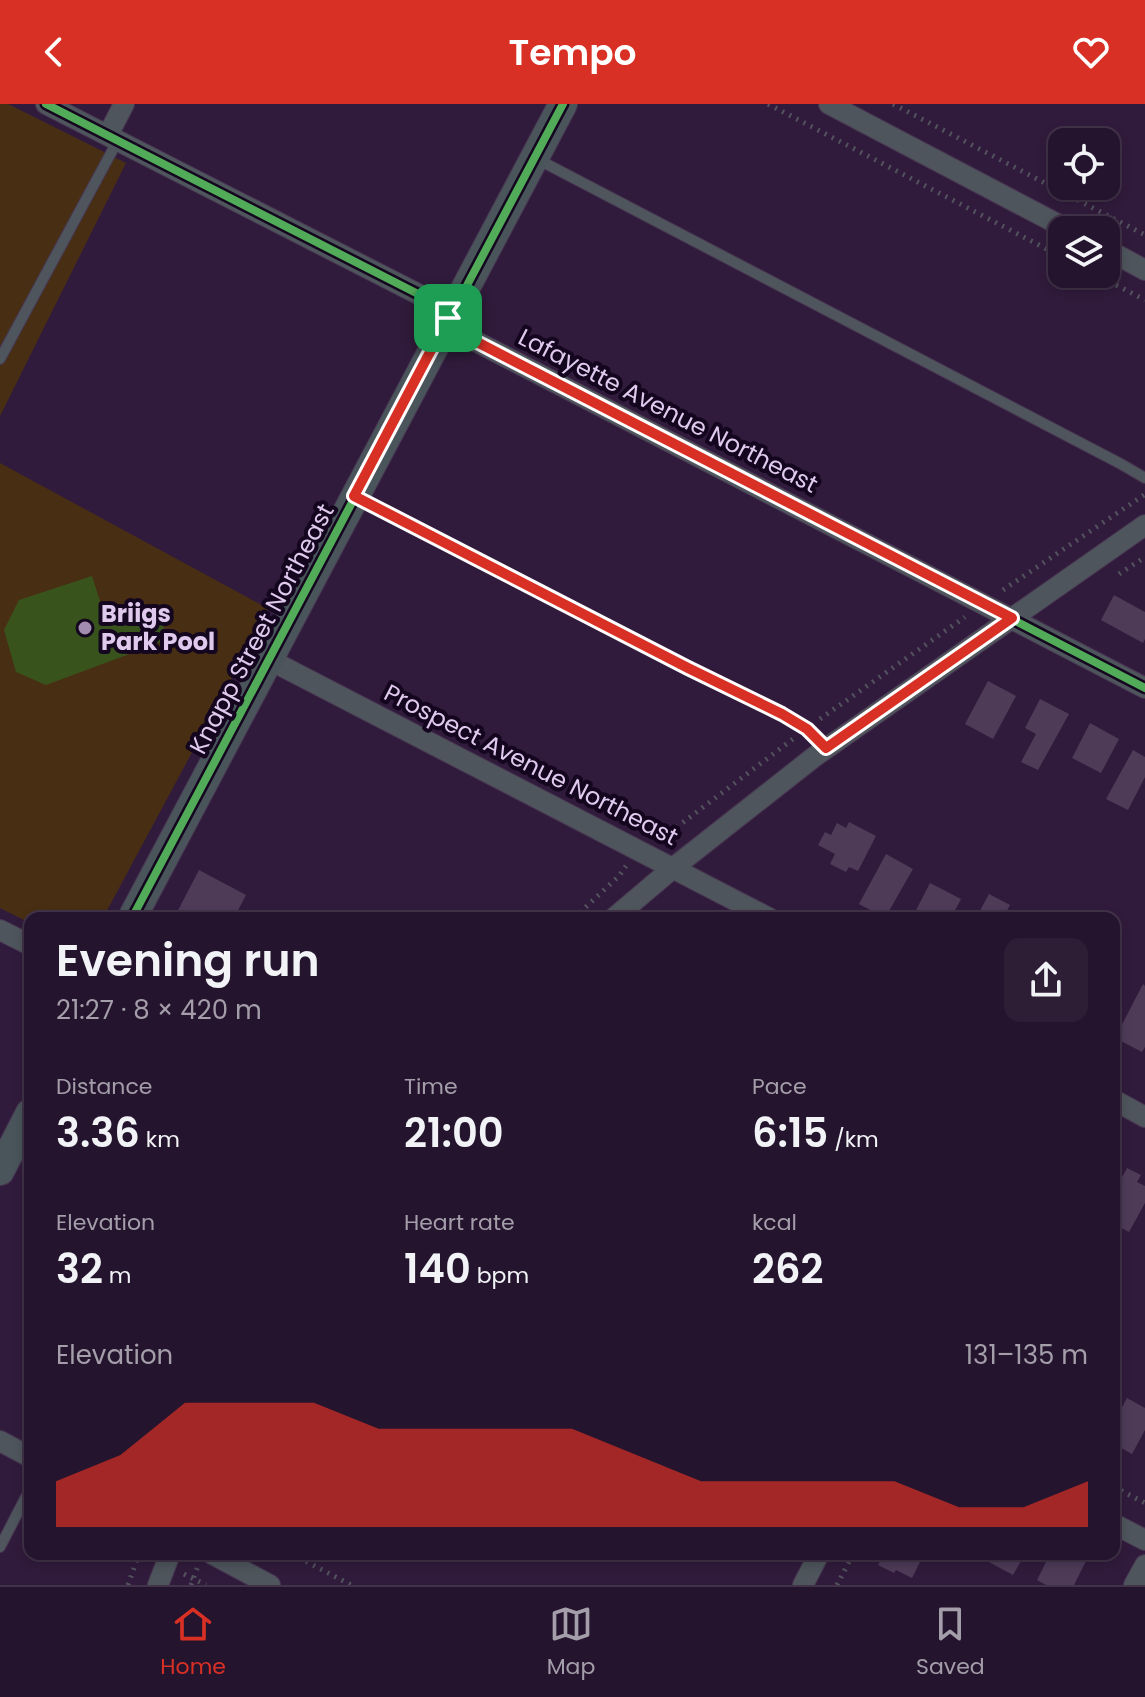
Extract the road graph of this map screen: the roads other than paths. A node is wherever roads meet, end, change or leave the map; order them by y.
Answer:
1 (46, 104) edge
2 (124, 104) edge
3 (563, 104) edge
4 (829, 104) edge
5 (113, 137) junction
6 (534, 158) junction
7 (1048, 219) edge
8 (1120, 257) edge
9 (1145, 270) edge
10 (448, 318) junction
11 (0, 359) edge
12 (1145, 478) edge
13 (354, 496) junction
14 (1145, 525) edge
15 (1012, 618) junction
16 (268, 659) junction
17 (1145, 688) edge
18 (826, 748) junction
19 (673, 868) junction
20 (135, 912) edge
21 (621, 912) edge
22 (757, 912) edge
23 (0, 930) edge
24 (24, 942) edge
25 (1120, 1103) edge
26 (1145, 1117) edge
27 (24, 1125) edge
28 (0, 1171) edge
29 (0, 1441) edge
30 (24, 1454) edge
31 (24, 1501) edge
32 (1120, 1527) edge
33 (1145, 1540) edge
34 (0, 1547) edge
35 (168, 1560) edge
36 (223, 1560) edge
37 (816, 1560) edge
38 (1145, 1565) edge
39 (158, 1585) edge
40 (270, 1585) edge
41 (803, 1585) edge
42 (1134, 1585) edge

1 - 5 street, Lafayette Avenue Northeast
2 - 5 street
3 - 6 street, Knapp Street Northeast
4 - 7 street
5 - 10 street, Lafayette Avenue Northeast
5 - 11 lane
6 - 10 street, Knapp Street Northeast
6 - 12 lane
8 - 9 street
10 - 13 street, Knapp Street Northeast
10 - 15 street, Lafayette Avenue Northeast
13 - 16 street, Knapp Street Northeast
13 - 18 lane
14 - 15 street
15 - 17 street, Lafayette Avenue Northeast
15 - 18 street
16 - 19 street, Prospect Avenue Northeast
16 - 20 street, Knapp Street Northeast
18 - 19 street
19 - 21 street
19 - 22 street, Prospect Avenue Northeast
23 - 24 street
25 - 26 street
27 - 28 street
29 - 30 street
31 - 34 lane
32 - 33 street
35 - 39 street
36 - 40 street
37 - 41 street
38 - 42 street

